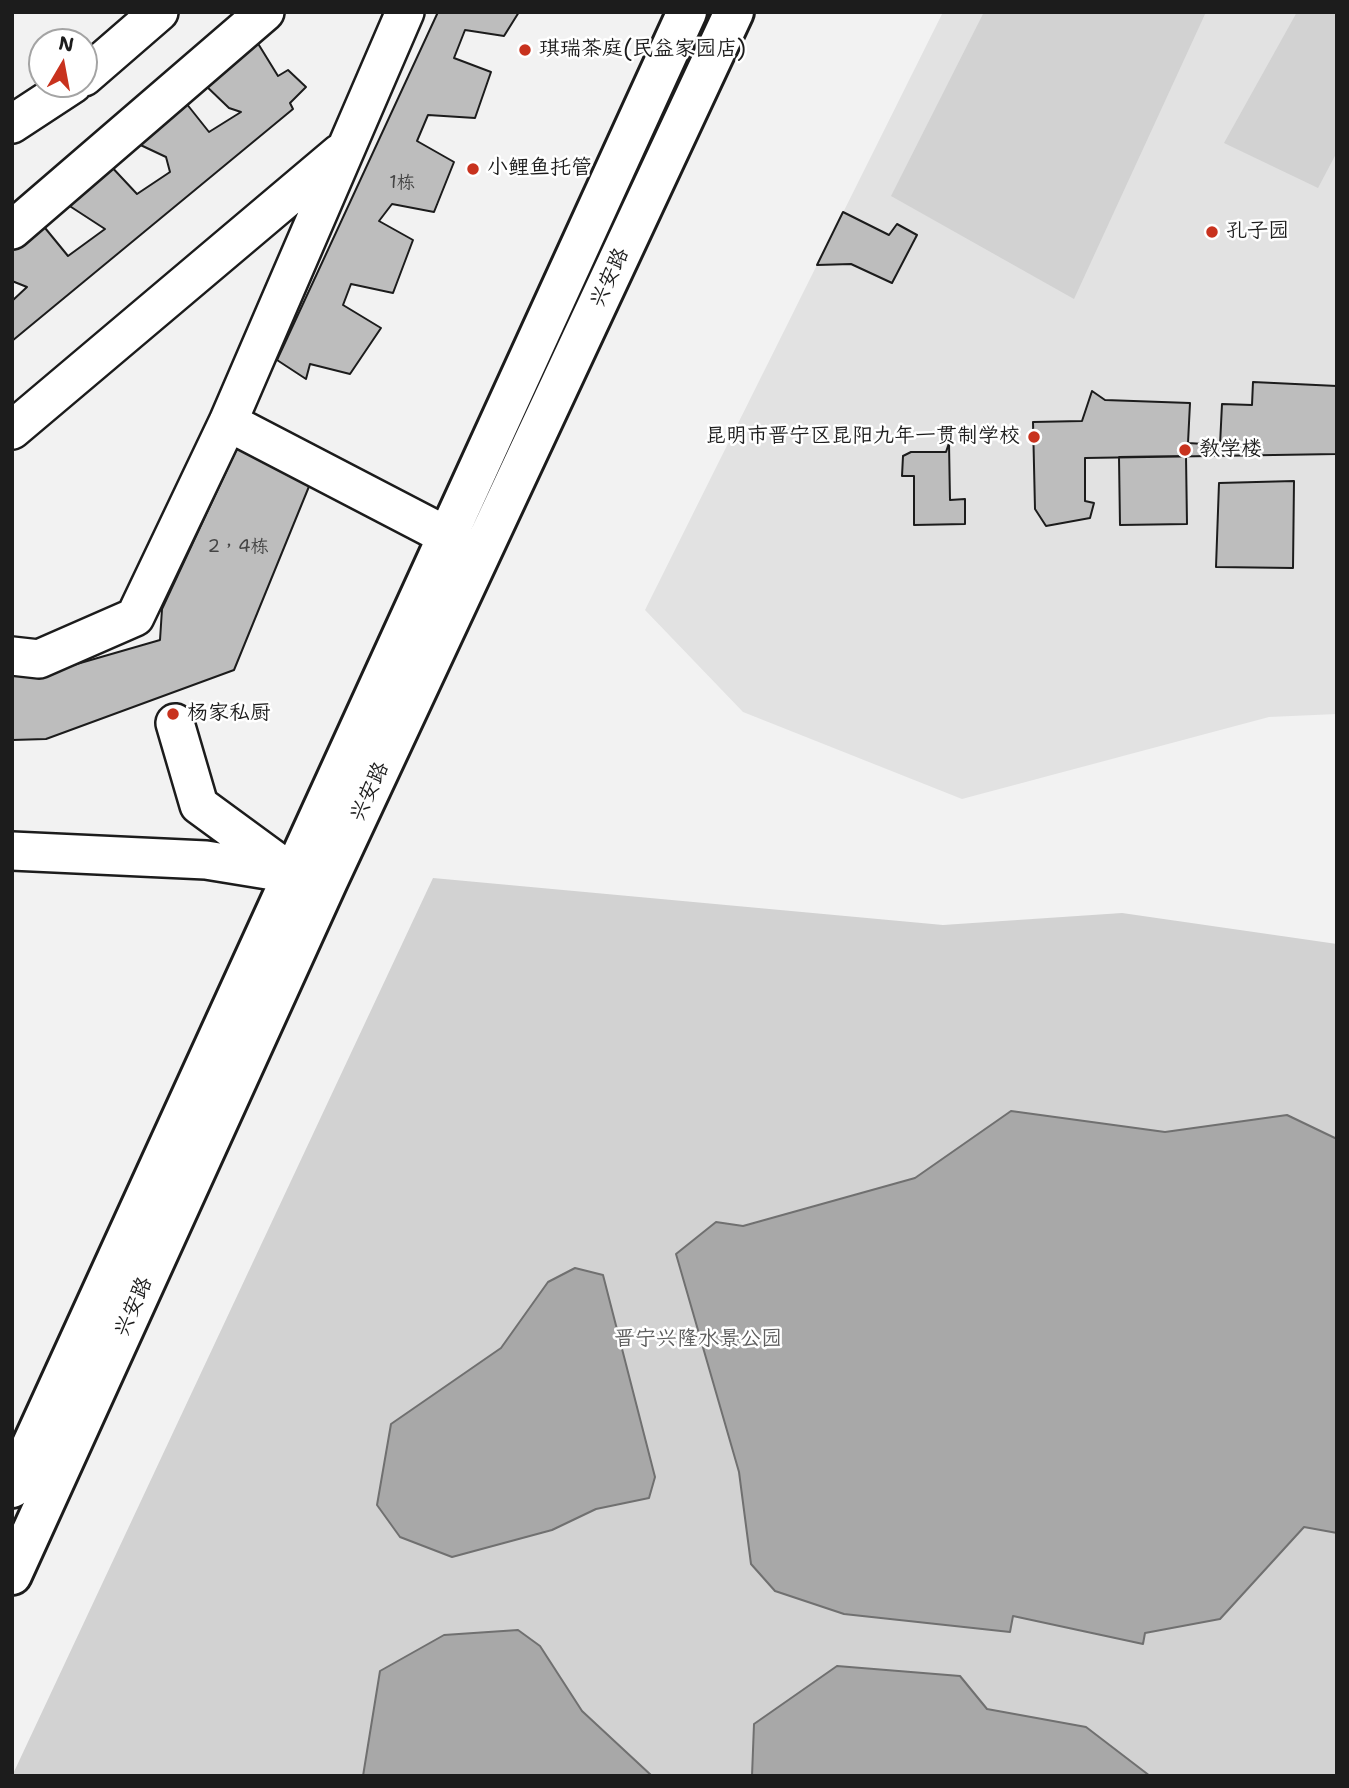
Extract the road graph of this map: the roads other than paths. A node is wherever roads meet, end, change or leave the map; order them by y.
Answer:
1 (159, 12) edge
2 (265, 12) edge
3 (405, 12) edge
4 (687, 12) edge
5 (734, 12) edge
6 (98, 64) edge
7 (52, 98) edge
8 (12, 124) edge
9 (346, 148) junction
10 (12, 230) edge
11 (228, 422) junction
12 (12, 430) edge
13 (447, 536) junction
14 (12, 656) edge
15 (175, 723) dead end
16 (12, 850) edge
17 (292, 874) junction
18 (12, 1489) edge
19 (12, 1575) edge

1 - 6 street
2 - 10 street
3 - 9 street
4 - 13 main road, 兴安路
5 - 19 main road, 兴安路
7 - 8 street
9 - 11 street
9 - 12 street
11 - 13 street
11 - 14 street
13 - 17 main road, 兴安路
15 - 17 street
16 - 17 street
17 - 18 main road, 兴安路

